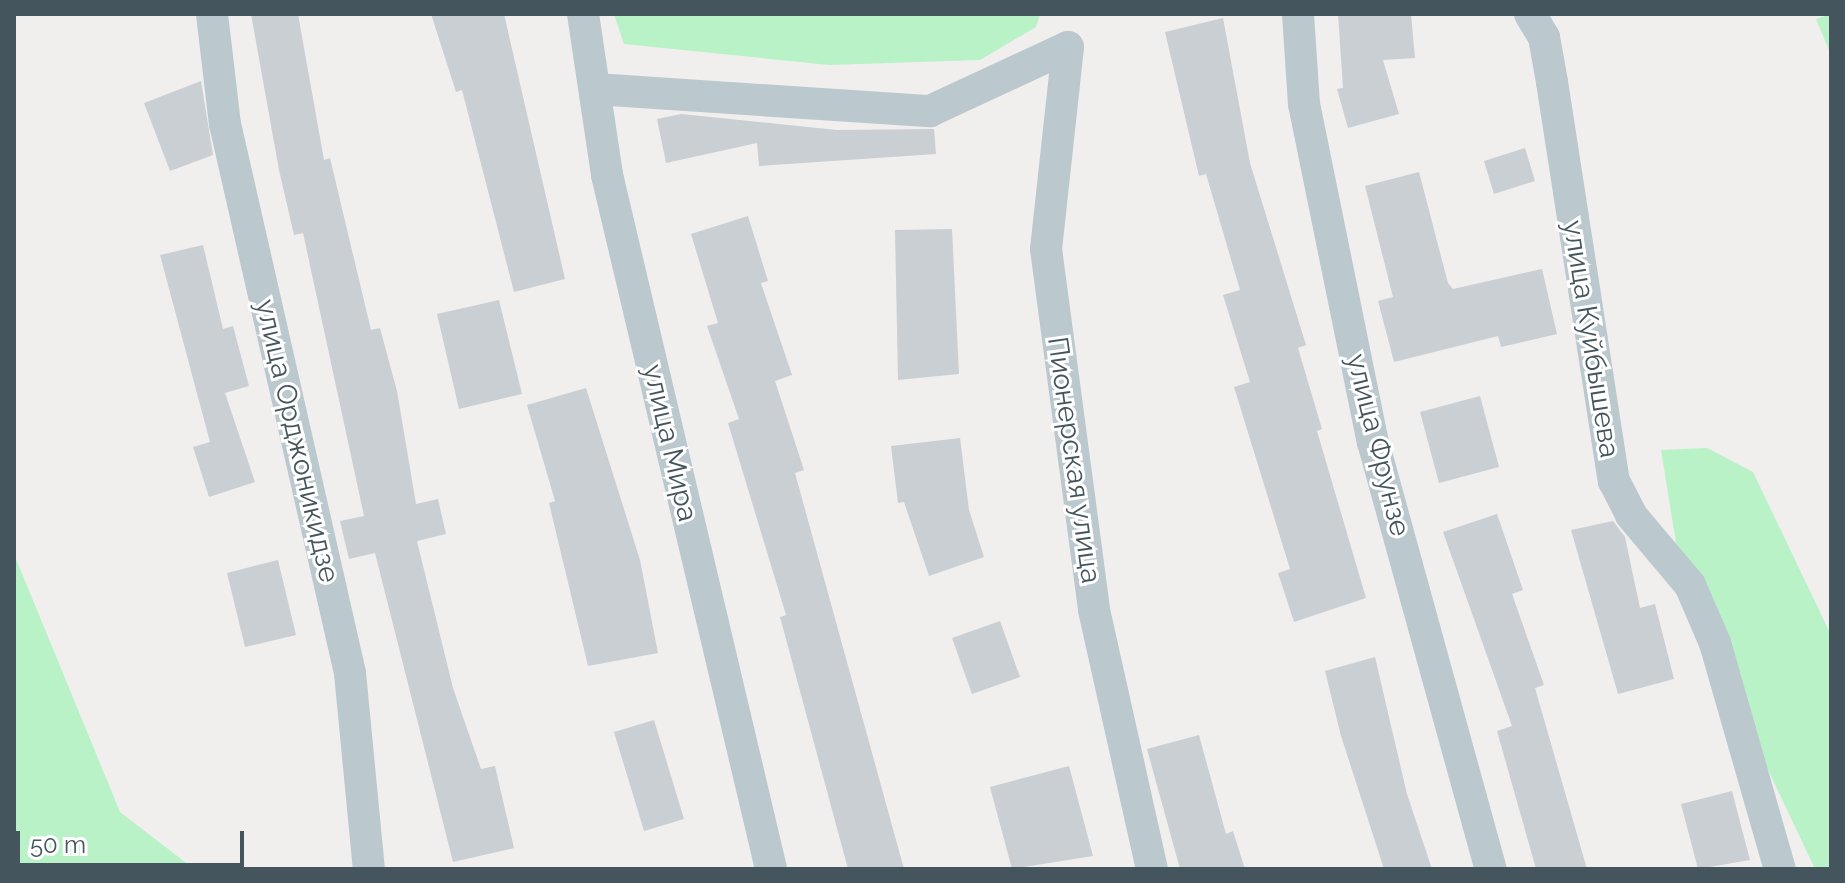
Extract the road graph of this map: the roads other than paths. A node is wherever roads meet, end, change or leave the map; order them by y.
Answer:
1 (212, 14) edge
2 (583, 14) edge
3 (1298, 14) edge
4 (1530, 14) edge
5 (595, 89) junction
6 (369, 869) edge
7 (771, 869) edge
8 (1152, 869) edge
9 (1491, 869) edge
10 (1780, 869) edge

1 - 6 street, улица Орджоникидзе
2 - 5 street, улица Мира
3 - 9 street, улица Фрунзе
4 - 10 street, улица Куйбышева
5 - 7 street, улица Мира
5 - 8 street, Пионерская улица

